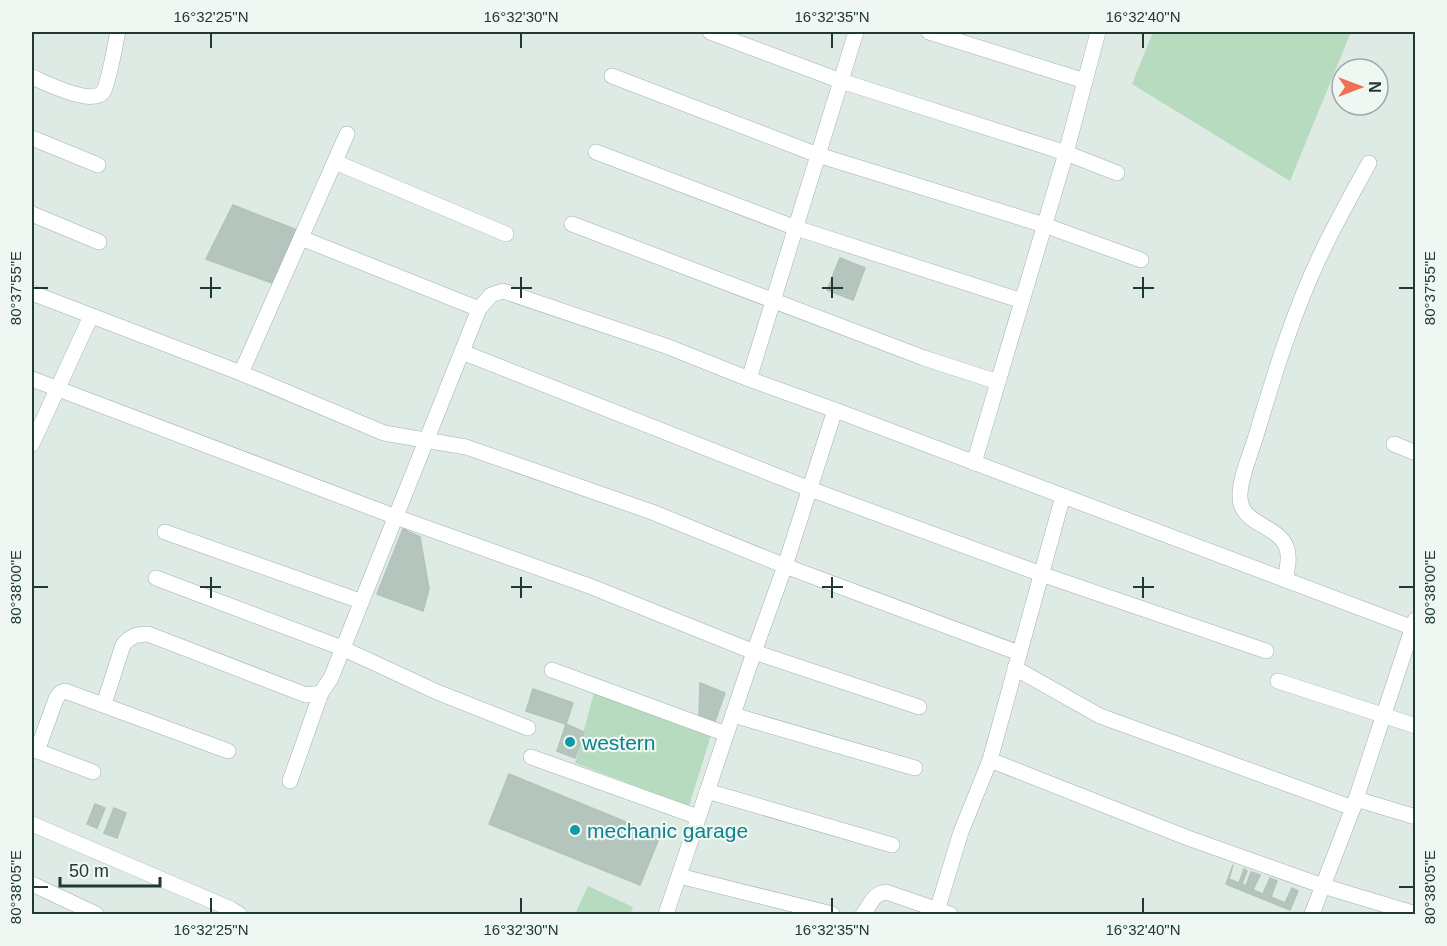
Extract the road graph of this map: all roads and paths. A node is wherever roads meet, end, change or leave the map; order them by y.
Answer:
1 (118, 32) edge
2 (710, 32) edge
3 (856, 32) edge
4 (929, 32) edge
5 (1098, 32) edge
6 (612, 76) dead end
7 (32, 77) edge
8 (841, 81) junction
9 (1085, 81) junction
10 (347, 134) dead end
11 (32, 138) edge
12 (596, 152) dead end
13 (1066, 153) junction
14 (818, 156) junction
15 (335, 162) junction
16 (1369, 163) dead end
17 (98, 165) dead end
18 (1118, 173) dead end
19 (32, 214) edge
20 (572, 224) dead end
21 (1044, 225) junction
22 (796, 228) junction
23 (506, 234) dead end
24 (301, 238) junction
25 (99, 242) dead end
26 (1141, 260) dead end
27 (32, 293) edge
28 (773, 300) junction
29 (1022, 301) junction
30 (479, 309) junction
31 (91, 316) junction
32 (462, 352) junction
33 (241, 373) junction
34 (749, 379) junction
35 (32, 380) edge
36 (998, 382) junction
37 (56, 389) junction
38 (835, 410) junction
39 (426, 440) junction
40 (32, 444) edge
41 (1394, 444) dead end
42 (1416, 453) edge
43 (974, 463) junction
44 (810, 489) junction
45 (1063, 496) junction
46 (396, 517) junction
47 (165, 532) dead end
48 (785, 566) junction
49 (1041, 574) junction
50 (156, 578) dead end
51 (1285, 580) junction
52 (360, 601) junction
53 (1414, 626) edge
54 (342, 648) junction
55 (1266, 651) dead end
56 (754, 652) junction
57 (1019, 653) junction
58 (1015, 668) junction
59 (552, 670) dead end
60 (1278, 681) dead end
61 (321, 693) junction
62 (105, 704) junction
63 (919, 707) dead end
64 (733, 715) junction
65 (1384, 716) junction
66 (1416, 726) edge
67 (528, 728) dead end
68 (726, 734) junction
69 (34, 750) edge
70 (228, 751) dead end
71 (531, 757) dead end
72 (990, 760) junction
73 (915, 768) dead end
74 (93, 772) dead end
75 (290, 781) dead end
76 (707, 791) junction
77 (1354, 803) junction
78 (698, 817) junction
79 (1416, 817) edge
80 (32, 824) edge
81 (892, 845) dead end
82 (679, 876) junction
83 (32, 884) edge
84 (1323, 886) junction
85 (941, 913) edge
86 (1416, 914) edge
87 (96, 915) edge
88 (239, 915) edge
89 (666, 915) edge
90 (832, 915) edge
91 (863, 915) edge
92 (1312, 915) edge

1 - 7 street
2 - 8 street
3 - 8 street
4 - 9 street
5 - 9 street
6 - 14 street
8 - 13 street
8 - 14 street
9 - 13 street
10 - 15 street
11 - 17 street
12 - 22 street
13 - 18 street
13 - 21 street
14 - 21 street
14 - 22 street
15 - 23 street
15 - 24 street
16 - 51 street
19 - 25 street
20 - 28 street
21 - 26 street
21 - 29 street
22 - 28 street
22 - 29 street
24 - 30 street
24 - 33 street
27 - 31 street
28 - 34 street
28 - 36 street
29 - 36 street
30 - 32 street
30 - 34 street
31 - 33 street
31 - 37 street
32 - 39 street
32 - 44 street
33 - 39 street
34 - 38 street
35 - 37 street
36 - 43 street
37 - 40 street
37 - 46 street
38 - 43 street
38 - 44 street
39 - 46 street
39 - 48 street
41 - 42 street
43 - 45 street
44 - 48 street
44 - 49 street
45 - 49 street
45 - 51 street
46 - 52 street
46 - 56 street
47 - 52 street
48 - 56 street
48 - 57 street
49 - 55 street
49 - 57 street
50 - 54 street
51 - 53 street
52 - 54 street
53 - 65 street
54 - 61 street
54 - 67 street
56 - 63 street
56 - 64 street
57 - 58 street
58 - 72 street
58 - 77 street
59 - 68 street
60 - 65 street
61 - 62 street
61 - 75 street
62 - 69 street
62 - 70 street
64 - 68 street
64 - 73 street
65 - 66 street
65 - 77 street
68 - 76 street
69 - 74 street
71 - 78 street
72 - 84 street
72 - 85 street
76 - 78 street
76 - 81 street
77 - 79 street
77 - 84 street
78 - 82 street
80 - 88 street
82 - 89 street
82 - 90 street
83 - 87 street
84 - 86 street
84 - 92 street
85 - 91 street

